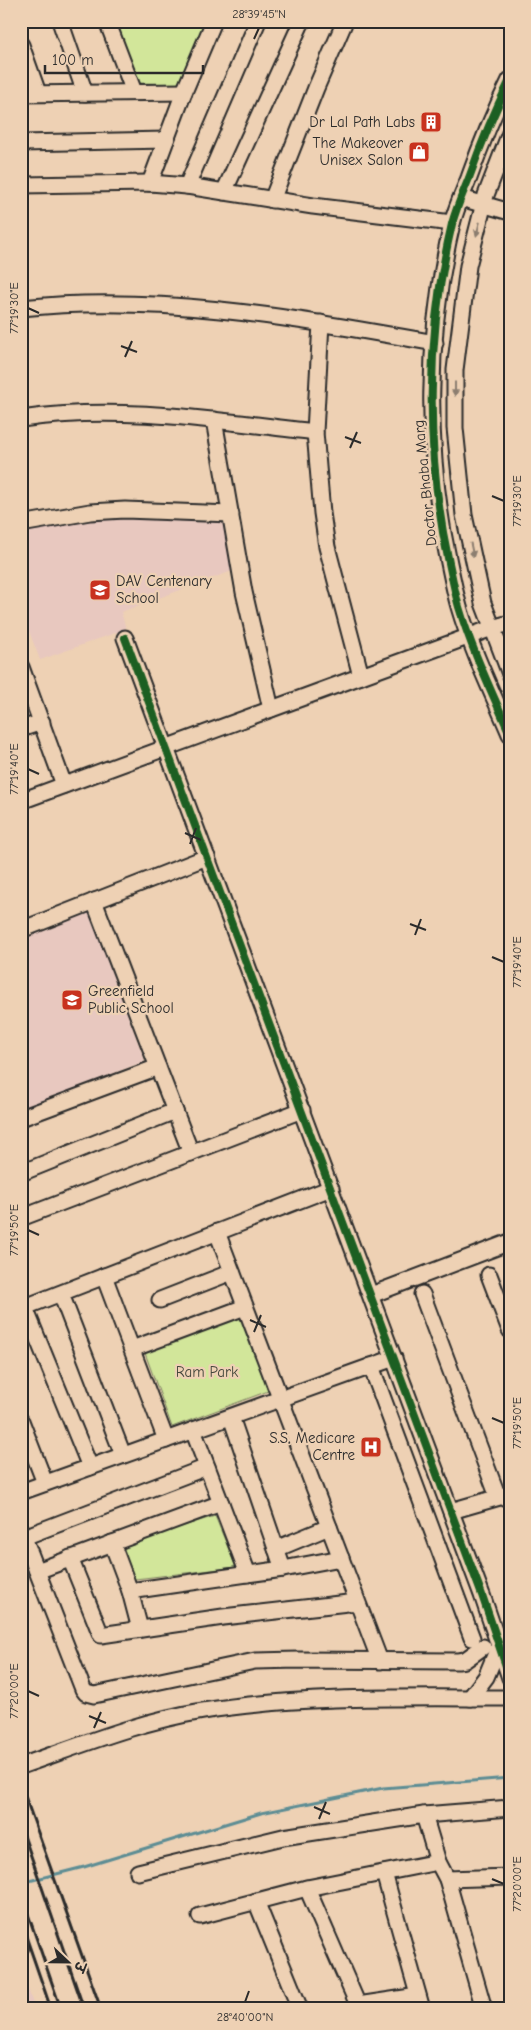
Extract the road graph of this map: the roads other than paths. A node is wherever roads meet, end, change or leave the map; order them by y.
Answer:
1 (60, 21) edge
2 (107, 21) edge
3 (214, 21) edge
4 (258, 21) edge
5 (302, 21) edge
6 (345, 21) edge
7 (21, 45) edge
8 (510, 80) edge
9 (134, 92) junction
10 (184, 92) junction
11 (38, 93) junction
12 (85, 93) junction
13 (21, 94) edge
14 (510, 133) edge
15 (166, 140) junction
16 (21, 142) edge
17 (22, 182) edge
18 (150, 183) junction
19 (187, 186) junction
20 (224, 192) junction
21 (461, 198) junction
22 (272, 200) junction
23 (484, 204) junction
24 (510, 212) edge
25 (452, 223) junction
26 (21, 308) edge
27 (321, 323) junction
28 (435, 343) junction
29 (21, 419) edge
30 (214, 420) junction
31 (315, 432) junction
32 (231, 514) junction
33 (21, 524) edge
34 (510, 623) edge
35 (492, 628) junction
36 (468, 637) junction
37 (126, 638) dead end
38 (21, 667) edge
39 (510, 674) edge
40 (361, 676) junction
41 (272, 709) junction
42 (42, 722) junction
43 (21, 729) edge
44 (510, 734) edge
45 (166, 748) junction
46 (64, 785) junction
47 (21, 801) edge
48 (207, 857) junction
49 (94, 901) junction
50 (21, 930) edge
51 (158, 1067) junction
52 (302, 1110) junction
53 (175, 1111) junction
54 (21, 1118) edge
55 (191, 1153) junction
56 (21, 1173) edge
57 (331, 1188) junction
58 (21, 1218) edge
59 (217, 1232) junction
60 (510, 1242) edge
61 (232, 1272) junction
62 (489, 1275) dead end
63 (104, 1276) junction
64 (61, 1294) junction
65 (422, 1294) dead end
66 (371, 1295) junction
67 (160, 1300) dead end
68 (23, 1302) edge
69 (245, 1307) junction
70 (510, 1330) edge
71 (132, 1349) junction
72 (394, 1358) junction
73 (371, 1366) junction
74 (280, 1399) junction
75 (231, 1417) junction
76 (21, 1421) edge
77 (193, 1430) junction
78 (166, 1440) junction
79 (123, 1455) junction
80 (90, 1467) junction
81 (207, 1468) junction
82 (45, 1483) junction
83 (21, 1492) edge
84 (504, 1496) edge
85 (221, 1504) junction
86 (451, 1511) junction
87 (329, 1527) junction
88 (23, 1534) edge
89 (112, 1543) junction
90 (276, 1548) junction
91 (70, 1558) junction
92 (341, 1558) junction
93 (283, 1569) junction
94 (38, 1571) junction
95 (248, 1574) junction
96 (130, 1591) junction
97 (357, 1602) junction
98 (140, 1629) junction
99 (499, 1646) junction
100 (380, 1661) junction
101 (510, 1678) edge
102 (470, 1698) junction
103 (510, 1698) edge
104 (21, 1766) edge
105 (510, 1808) edge
106 (424, 1815) junction
107 (438, 1862) junction
108 (138, 1872) dead end
109 (384, 1873) junction
110 (510, 1877) edge
111 (447, 1879) junction
112 (308, 1888) junction
113 (256, 1901) junction
114 (200, 1916) dead end
115 (420, 2003) edge
116 (351, 2007) edge
117 (300, 2009) edge
118 (484, 2009) edge

1 - 12 street
2 - 9 street
3 - 10 street
4 - 19 street
5 - 20 street
6 - 22 street
7 - 11 street
8 - 21 street, Doctor Bhaba Marg
9 - 10 street
9 - 12 street
10 - 15 street
11 - 12 street
11 - 13 street
14 - 23 street
15 - 16 street
15 - 18 street
17 - 18 street
18 - 19 street
19 - 20 street
20 - 22 street
21 - 23 street
21 - 25 street, Doctor Bhaba Marg
22 - 25 street
23 - 24 street
23 -> 35 street
25 - 28 street, Doctor Bhaba Marg
26 - 27 street
27 - 28 street
27 - 31 street
28 - 36 street, Doctor Bhaba Marg
29 - 30 street
30 - 31 street
30 - 32 street
31 - 40 street
32 - 33 street
32 - 41 street
34 - 35 street
35 - 36 street
35 - 39 street
36 - 40 street
36 - 44 street, Doctor Bhaba Marg
37 - 45 street
38 - 42 street
40 - 41 street
41 - 45 street
42 - 43 street
42 - 46 street
45 - 46 street
45 - 48 street
46 - 47 street
48 - 49 street
48 - 52 street
49 - 50 street
49 - 51 street
51 - 53 street
51 - 54 street
52 - 55 street
52 - 57 street
53 - 55 street
53 - 56 street
55 - 58 street
57 - 59 street
57 - 66 street
59 - 61 street
59 - 63 street
60 - 66 street
61 - 67 street
61 - 69 street
62 - 70 street
63 - 64 street
63 - 71 street
64 - 68 street
64 - 79 street
65 - 84 street
66 - 72 street
68 - 80 street
69 - 71 street
69 - 74 street
71 - 78 street
72 - 73 street
72 - 86 street
73 - 74 street
73 - 100 street
74 - 75 street
74 - 87 street
75 - 77 street
75 - 90 street
76 - 82 street
77 - 78 street
77 - 81 street
78 - 79 street
79 - 80 street
80 - 82 street
81 - 85 street
81 - 88 street
82 - 83 street
84 - 86 street
85 - 89 street
85 - 95 street
86 - 99 street
87 - 90 street
87 - 92 street
88 - 94 street
89 - 91 street
89 - 96 street
90 - 93 street
91 - 94 street
91 - 98 street
92 - 93 street
92 - 97 street
93 - 95 street
94 - 100 street
95 - 96 street
96 - 98 street
97 - 98 street
97 - 100 street
99 - 101 street
99 - 102 street
102 - 103 street
102 - 104 street
105 - 106 street
106 - 107 street
106 - 108 street
107 - 109 street
107 - 111 street
109 - 112 street
109 - 115 street
110 - 111 street
111 - 118 street
112 - 113 street
112 - 116 street
113 - 114 street
113 - 117 street
115 - 116 street

